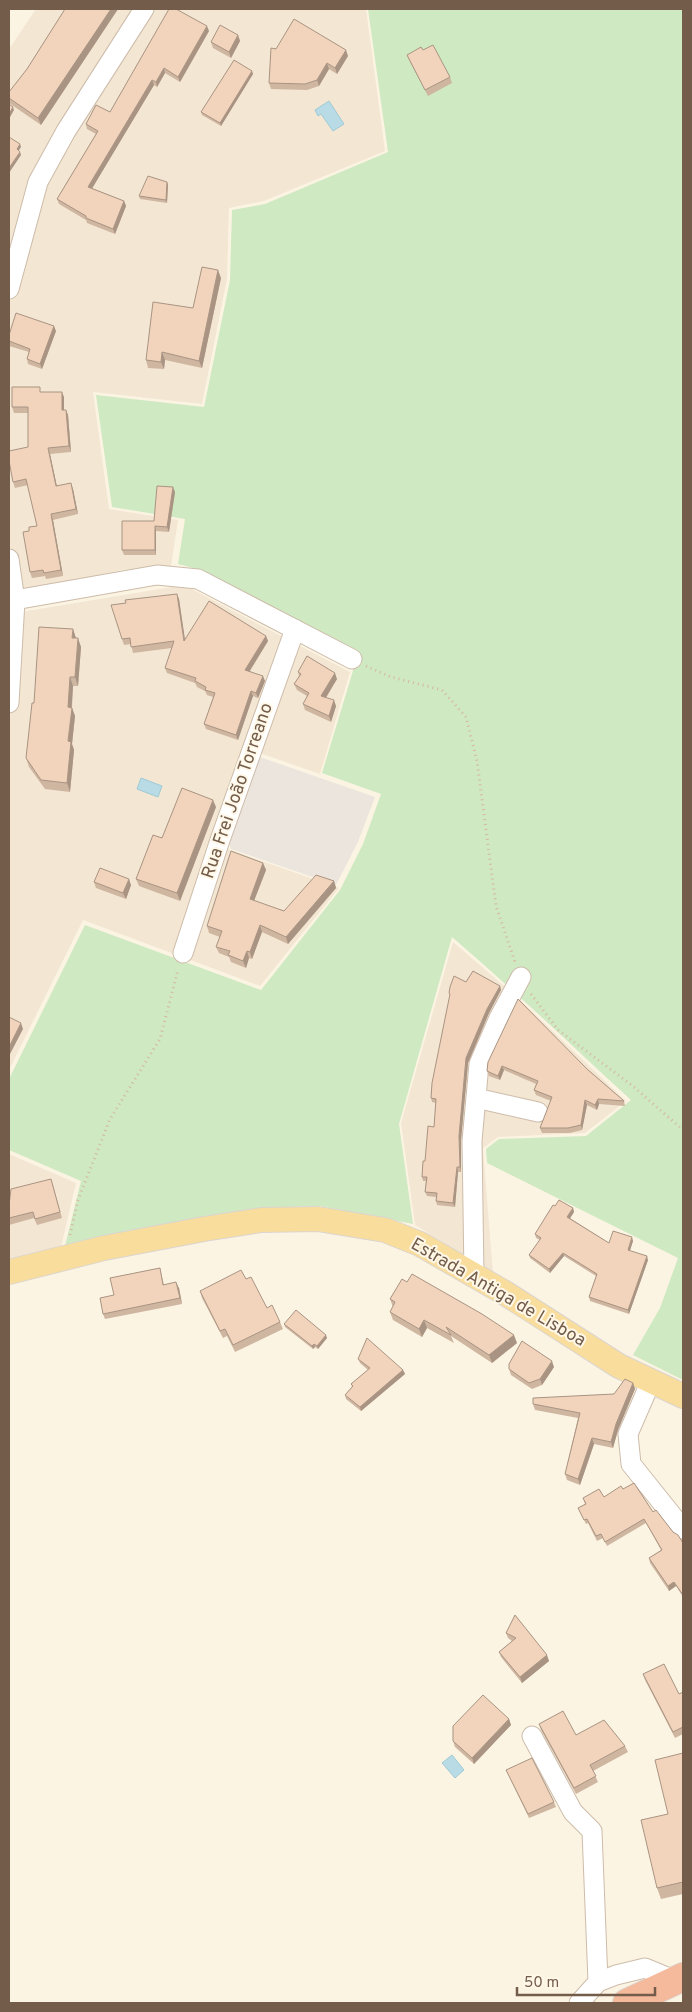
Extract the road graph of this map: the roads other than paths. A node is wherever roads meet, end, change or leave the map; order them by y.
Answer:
1 (144, 9) edge
2 (9, 289) edge
3 (9, 559) edge
4 (12, 601) edge
5 (295, 629) junction
6 (352, 659) road end
7 (9, 703) edge
8 (183, 953) road end
9 (521, 977) road end
10 (476, 1098) junction
11 (538, 1112) dead end
12 (9, 1272) edge
13 (474, 1276) junction
14 (650, 1381) junction
15 (683, 1396) edge
16 (683, 1529) edge
17 (532, 1736) dead end
18 (598, 1982) junction
19 (681, 1991) edge
20 (579, 2003) edge
21 (627, 2003) edge

1 - 2 street
3 - 4 street
4 - 5 street
4 - 7 street
5 - 6 street
5 - 8 street, Rua Frei João Torreano
9 - 10 street
10 - 11 street
10 - 13 street
12 - 13 main road, Estrada Antiga de Lisboa
13 - 14 main road, Estrada Antiga de Lisboa
14 - 15 main road, Estrada Antiga de Lisboa
14 - 16 street
17 - 18 street
18 - 19 street
18 - 20 street
19 - 21 highway

